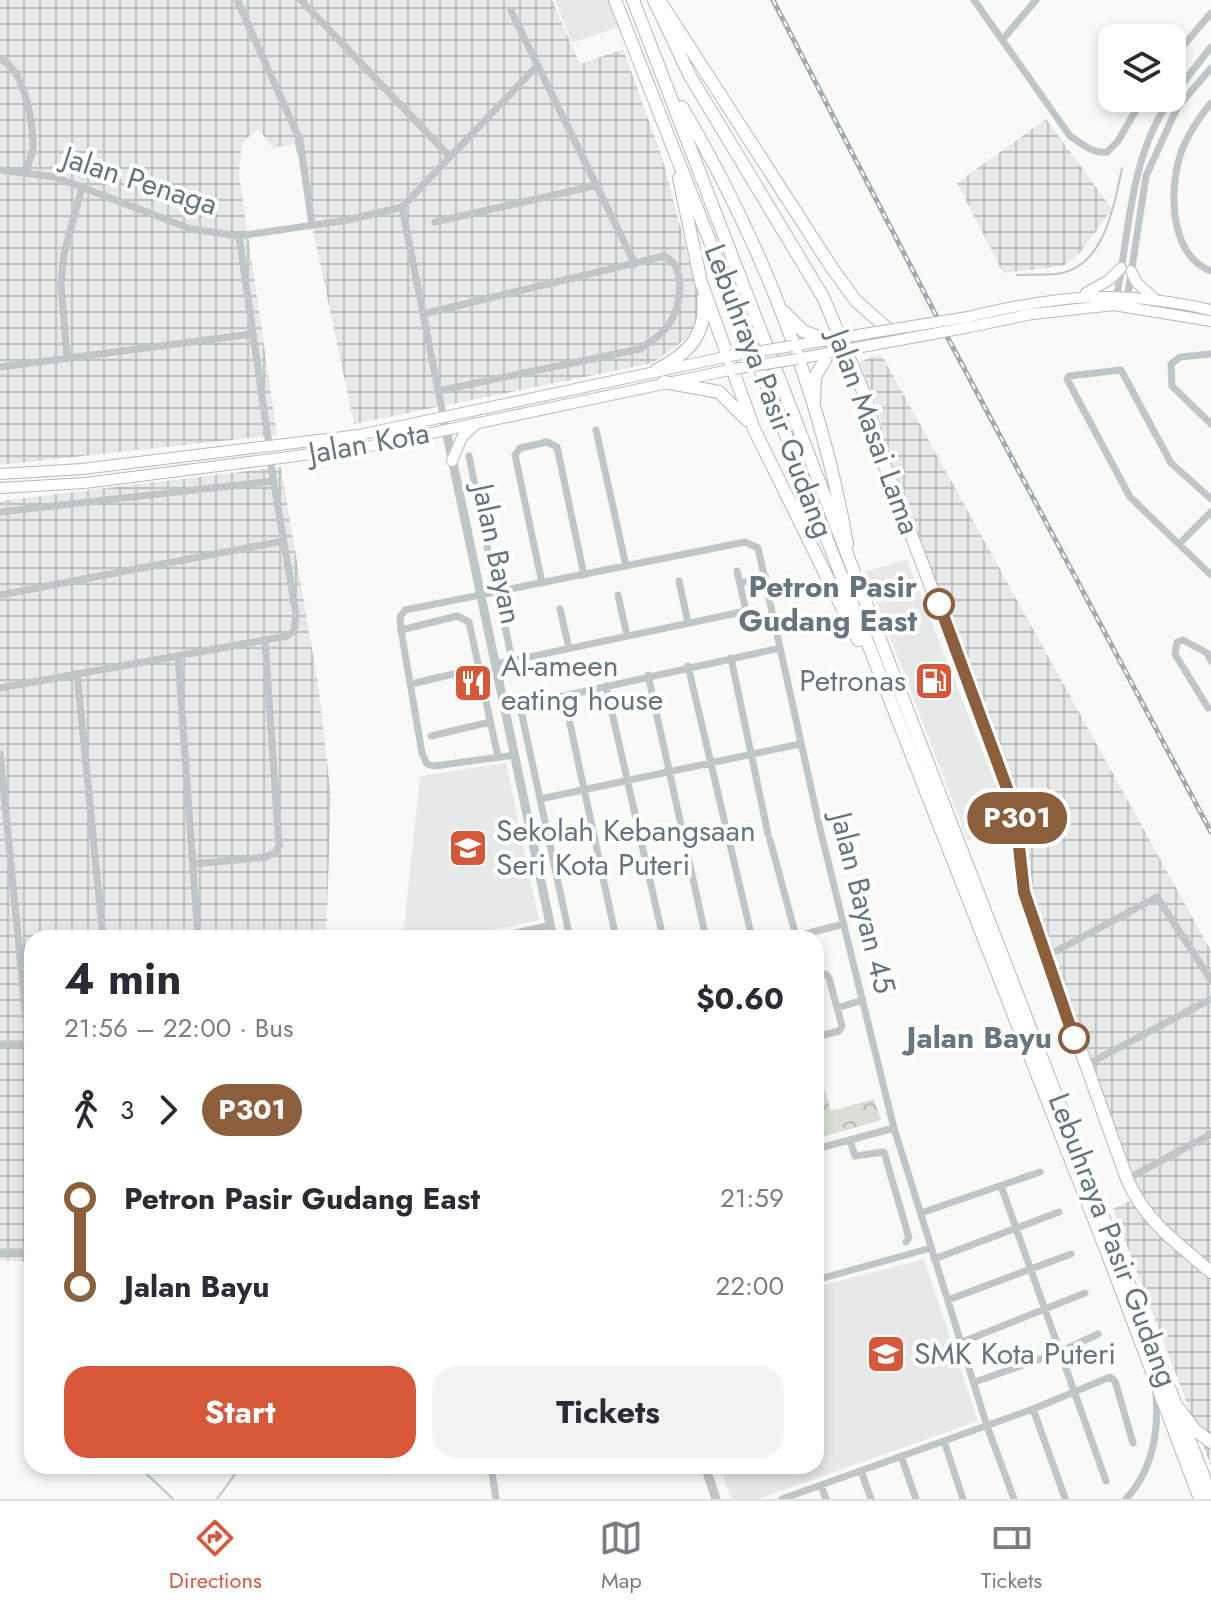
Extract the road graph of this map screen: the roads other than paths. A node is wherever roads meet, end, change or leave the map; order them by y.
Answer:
1 (237, 0) edge
2 (301, 0) edge
3 (615, 0) edge
4 (633, 0) edge
5 (656, 0) edge
6 (974, 0) edge
7 (1036, 0) edge
8 (511, 11) dead end
9 (1211, 13) edge
10 (1003, 39) junction
11 (1186, 42) edge
12 (682, 45) junction
13 (1211, 47) edge
14 (0, 59) edge
15 (538, 65) junction
16 (1211, 68) edge
17 (666, 80) junction
18 (1186, 80) edge
19 (1211, 103) edge
20 (1135, 112) edge
21 (1163, 112) edge
22 (665, 125) junction
23 (450, 157) junction
24 (0, 170) edge
25 (26, 171) junction
26 (598, 185) junction
27 (82, 187) junction
28 (402, 207) junction
29 (435, 222) dead end
30 (312, 225) junction
31 (239, 236) junction
32 (635, 264) junction
33 (1126, 269) junction
34 (1211, 271) edge
35 (701, 282) junction
36 (773, 296) junction
37 (1077, 296) junction
38 (1121, 300) junction
39 (1156, 300) junction
40 (1211, 310) edge
41 (423, 314) junction
42 (1211, 321) edge
43 (969, 322) junction
44 (889, 330) junction
45 (252, 334) junction
46 (792, 346) junction
47 (828, 346) junction
48 (1211, 354) edge
49 (730, 356) junction
50 (67, 357) junction
51 (797, 359) junction
52 (0, 367) edge
53 (734, 369) junction
54 (657, 370) junction
55 (664, 382) junction
56 (438, 391) junction
57 (443, 415) junction
58 (815, 417) junction
59 (478, 422) junction
60 (1211, 424) edge
61 (446, 429) junction
62 (754, 429) junction
63 (596, 430) dead end
64 (269, 445) junction
65 (469, 456) dead end
66 (270, 460) junction
67 (452, 461) junction
68 (0, 474) edge
69 (274, 481) junction
70 (0, 488) edge
71 (1211, 499) edge
72 (0, 512) edge
73 (1211, 512) edge
74 (283, 541) junction
75 (1179, 544) junction
76 (626, 566) junction
77 (851, 566) junction
78 (737, 571) dead end
79 (584, 575) junction
80 (1211, 575) edge
81 (766, 577) junction
82 (679, 581) dead end
83 (542, 583) junction
84 (740, 583) junction
85 (496, 592) junction
86 (0, 595) edge
87 (481, 595) junction
88 (618, 595) dead end
89 (560, 609) dead end
90 (503, 617) dead end
91 (688, 623) junction
92 (401, 630) junction
93 (627, 636) junction
94 (265, 640) junction
95 (569, 648) junction
96 (780, 648) junction
97 (178, 656) junction
98 (731, 658) junction
99 (512, 660) junction
100 (1211, 661) edge
101 (496, 664) junction
102 (688, 666) junction
103 (479, 668) junction
104 (77, 673) junction
105 (648, 675) junction
106 (879, 678) junction
107 (411, 684) junction
108 (606, 686) junction
109 (0, 688) edge
110 (564, 696) junction
111 (520, 706) junction
112 (1209, 706) edge
113 (505, 709) junction
114 (1211, 718) edge
115 (490, 722) junction
116 (431, 736) dead end
117 (800, 744) junction
118 (0, 754) edge
119 (751, 754) junction
120 (515, 755) junction
121 (498, 757) junction
122 (711, 763) junction
123 (668, 772) junction
124 (625, 781) junction
125 (584, 790) junction
126 (540, 799) junction
127 (194, 864) junction
128 (844, 924) junction
129 (550, 925) junction
130 (533, 929) joint
131 (102, 930) edge
132 (198, 930) edge
133 (529, 930) edge
134 (551, 930) edge
135 (568, 930) edge
136 (614, 930) edge
137 (661, 930) edge
138 (704, 930) edge
139 (750, 930) edge
140 (790, 930) edge
141 (820, 930) edge
142 (1047, 956) junction
143 (824, 974) edge
144 (1211, 980) edge
145 (24, 986) edge
146 (1211, 999) edge
147 (863, 1000) junction
148 (837, 1008) junction
149 (824, 1034) edge
150 (0, 1044) edge
151 (24, 1044) edge
152 (1084, 1066) junction
153 (894, 1128) junction
154 (1211, 1134) edge
155 (850, 1140) junction
156 (824, 1147) edge
157 (1040, 1172) dead end
158 (1127, 1179) junction
159 (1001, 1186) junction
160 (916, 1195) junction
161 (900, 1201) junction
162 (1059, 1212) dead end
163 (921, 1213) junction
164 (1016, 1230) junction
165 (906, 1242) dead end
166 (931, 1248) junction
167 (0, 1252) edge
168 (24, 1252) edge
169 (1071, 1254) dead end
170 (934, 1259) junction
171 (1031, 1270) junction
172 (1210, 1270) edge
173 (824, 1278) edge
174 (1085, 1293) dead end
175 (948, 1300) junction
176 (1045, 1310) junction
177 (1098, 1334) dead end
178 (962, 1342) junction
179 (1060, 1352) junction
180 (1155, 1377) junction
181 (975, 1382) junction
182 (1074, 1393) junction
183 (1178, 1407) junction
184 (1033, 1409) junction
185 (987, 1426) junction
186 (944, 1441) junction
187 (1211, 1442) edge
188 (1133, 1443) dead end
189 (901, 1456) junction
190 (861, 1471) junction
191 (492, 1474) edge
192 (708, 1474) edge
193 (1106, 1481) dead end
194 (821, 1485) junction
195 (1211, 1496) edge
196 (1065, 1498) edge
197 (496, 1499) edge
198 (716, 1499) edge
199 (782, 1499) edge
200 (826, 1499) edge
201 (871, 1499) edge
202 (916, 1499) edge
203 (963, 1499) edge
204 (1014, 1499) edge
205 (1126, 1499) edge
206 (1200, 1499) edge

1 - 30 street
2 - 23 street
3 - 22 main road, Lebuhraya Pasir Gudang
4 - 17 main road, Lebuhraya Pasir Gudang
5 - 12 main road
6 - 10 street
7 - 10 street
8 - 15 street
9 - 11 street
10 - 20 street
12 - 44 main road
12 - 142 main road, Jalan Masai Lama
13 - 18 street
14 - 25 street
15 - 23 street
15 - 26 street
16 - 33 street
17 - 36 main road
17 - 77 main road, Lebuhraya Pasir Gudang
19 - 34 street
21 - 33 street
22 - 35 main road
22 - 106 main road, Lebuhraya Pasir Gudang
23 - 28 street
24 - 25 street, Jalan Penaga
25 - 27 street, Jalan Penaga
26 - 29 street
26 - 32 street
27 - 31 street, Jalan Penaga
27 - 50 street
28 - 30 street, Jalan Penaga
28 - 41 street
30 - 31 street, Jalan Penaga
31 - 45 street
32 - 41 street
32 - 56 street
33 - 37 main road
33 - 38 street
33 - 39 main road
35 - 49 main road
35 - 54 main road
36 - 46 main road
36 - 47 main road
37 - 38 main road
37 - 43 main road
38 - 39 main road
38 - 42 main road
38 - 43 main road
39 - 40 main road
41 - 56 street
43 - 44 main road, bridge
43 - 47 main road, bridge
44 - 47 main road, bridge
45 - 50 street
45 - 64 street
46 - 47 main road, Jalan Kota
46 - 49 main road, Jalan Kota, bridge
46 - 51 main road
47 - 51 main road, Jalan Kota
47 - 58 main road
48 - 60 street
49 - 53 main road
49 - 54 main road, Jalan Kota
50 - 52 street
51 - 53 main road, Jalan Kota, bridge
51 - 58 main road
53 - 55 main road, Jalan Kota
53 - 62 main road
54 - 57 main road, Jalan Kota
55 - 59 main road, Jalan Kota
55 - 62 main road
56 - 57 street
57 - 61 street, Jalan Bayan
57 - 64 main road, Jalan Kota
58 - 77 main road
59 - 61 main road, Jalan Kota
59 - 67 main road
61 - 66 main road, Jalan Kota
61 - 67 street, Jalan Bayan
62 - 106 main road
63 - 76 street
64 - 68 main road, Jalan Kota
65 - 85 street
66 - 69 street
66 - 70 main road, Jalan Kota
67 - 87 street, Jalan Bayan
69 - 72 street
69 - 74 street
71 - 75 street
73 - 75 street
74 - 86 street
74 - 94 street
75 - 80 street
76 - 79 street
76 - 81 street, Jalan Bayan 45
77 - 183 main road, Lebuhraya Pasir Gudang
78 - 84 street
79 - 83 street
79 - 83 street
81 - 84 street
81 - 96 street, Jalan Bayan 45
82 - 91 street
83 - 85 street
84 - 91 street
85 - 87 street
87 - 92 street
87 - 101 street, Jalan Bayan
88 - 93 street
89 - 95 street
90 - 99 street
91 - 93 street
92 - 103 street
92 - 107 street
93 - 95 street
94 - 97 street
94 - 127 street
95 - 99 street
96 - 98 street
96 - 117 street, Jalan Bayan 45
97 - 104 street
97 - 127 street
98 - 102 street
98 - 119 street
99 - 101 street
100 - 112 street
101 - 113 street, Jalan Bayan
102 - 105 street
102 - 122 street
103 - 107 street
103 - 115 street
104 - 109 street
104 - 131 street
105 - 108 street
105 - 123 street
106 - 180 main road, Lebuhraya Pasir Gudang
107 - 121 street
108 - 110 street
108 - 124 street
110 - 111 street
110 - 125 street
111 - 113 street
111 - 126 street
112 - 114 street
113 - 120 street, Jalan Bayan
115 - 116 street
115 - 121 street
117 - 119 street
117 - 128 street, Jalan Bayan 45
118 - 145 street
119 - 122 street
119 - 140 street
120 - 121 street
120 - 129 street, Jalan Bayan
122 - 123 street
122 - 139 street
123 - 124 street
123 - 138 street
124 - 125 street
124 - 137 street
125 - 126 street
125 - 136 street
126 - 135 street
127 - 132 street
128 - 141 street
128 - 147 street, Jalan Bayan 45
129 - 130 street
129 - 134 street, Jalan Bayan
130 - 133 street
142 - 144 street
142 - 152 main road, Jalan Masai Lama
143 - 148 street
146 - 152 street
147 - 148 street
147 - 153 street, Jalan Bayan 45
148 - 149 street
150 - 151 street
152 - 158 main road, Jalan Masai Lama
153 - 155 street
153 - 160 street, Jalan Bayan 45
154 - 158 street
155 - 156 street
155 - 161 street
157 - 159 street
158 - 172 main road, Jalan Masai Lama
159 - 163 street
159 - 164 street
160 - 161 street
160 - 163 street, Jalan Bayan 45
161 - 165 street
162 - 164 street
163 - 166 street, Jalan Bayan 45
164 - 170 street
164 - 171 street
166 - 170 street, Jalan Bayan 45
166 - 173 street
167 - 168 street
169 - 171 street
170 - 175 street, Jalan Bayan 45
171 - 175 street
171 - 176 street
174 - 176 street
175 - 178 street, Jalan Bayan 45
176 - 178 street
176 - 179 street
177 - 179 street
178 - 181 street, Jalan Bayan 45
179 - 181 street
179 - 182 street
180 - 205 street
180 - 206 main road, Lebuhraya Pasir Gudang
181 - 185 street, Jalan Bayan 45
182 - 184 street
182 - 188 street
182 - 193 street
183 - 187 main road
183 - 195 main road, Lebuhraya Pasir Gudang
184 - 185 street
184 - 196 street
185 - 186 street
185 - 204 street, Jalan Bayan 45
186 - 189 street
186 - 203 street
189 - 190 street
189 - 202 street
190 - 194 street
190 - 201 street
191 - 197 street
192 - 198 street
194 - 199 street
194 - 200 street

